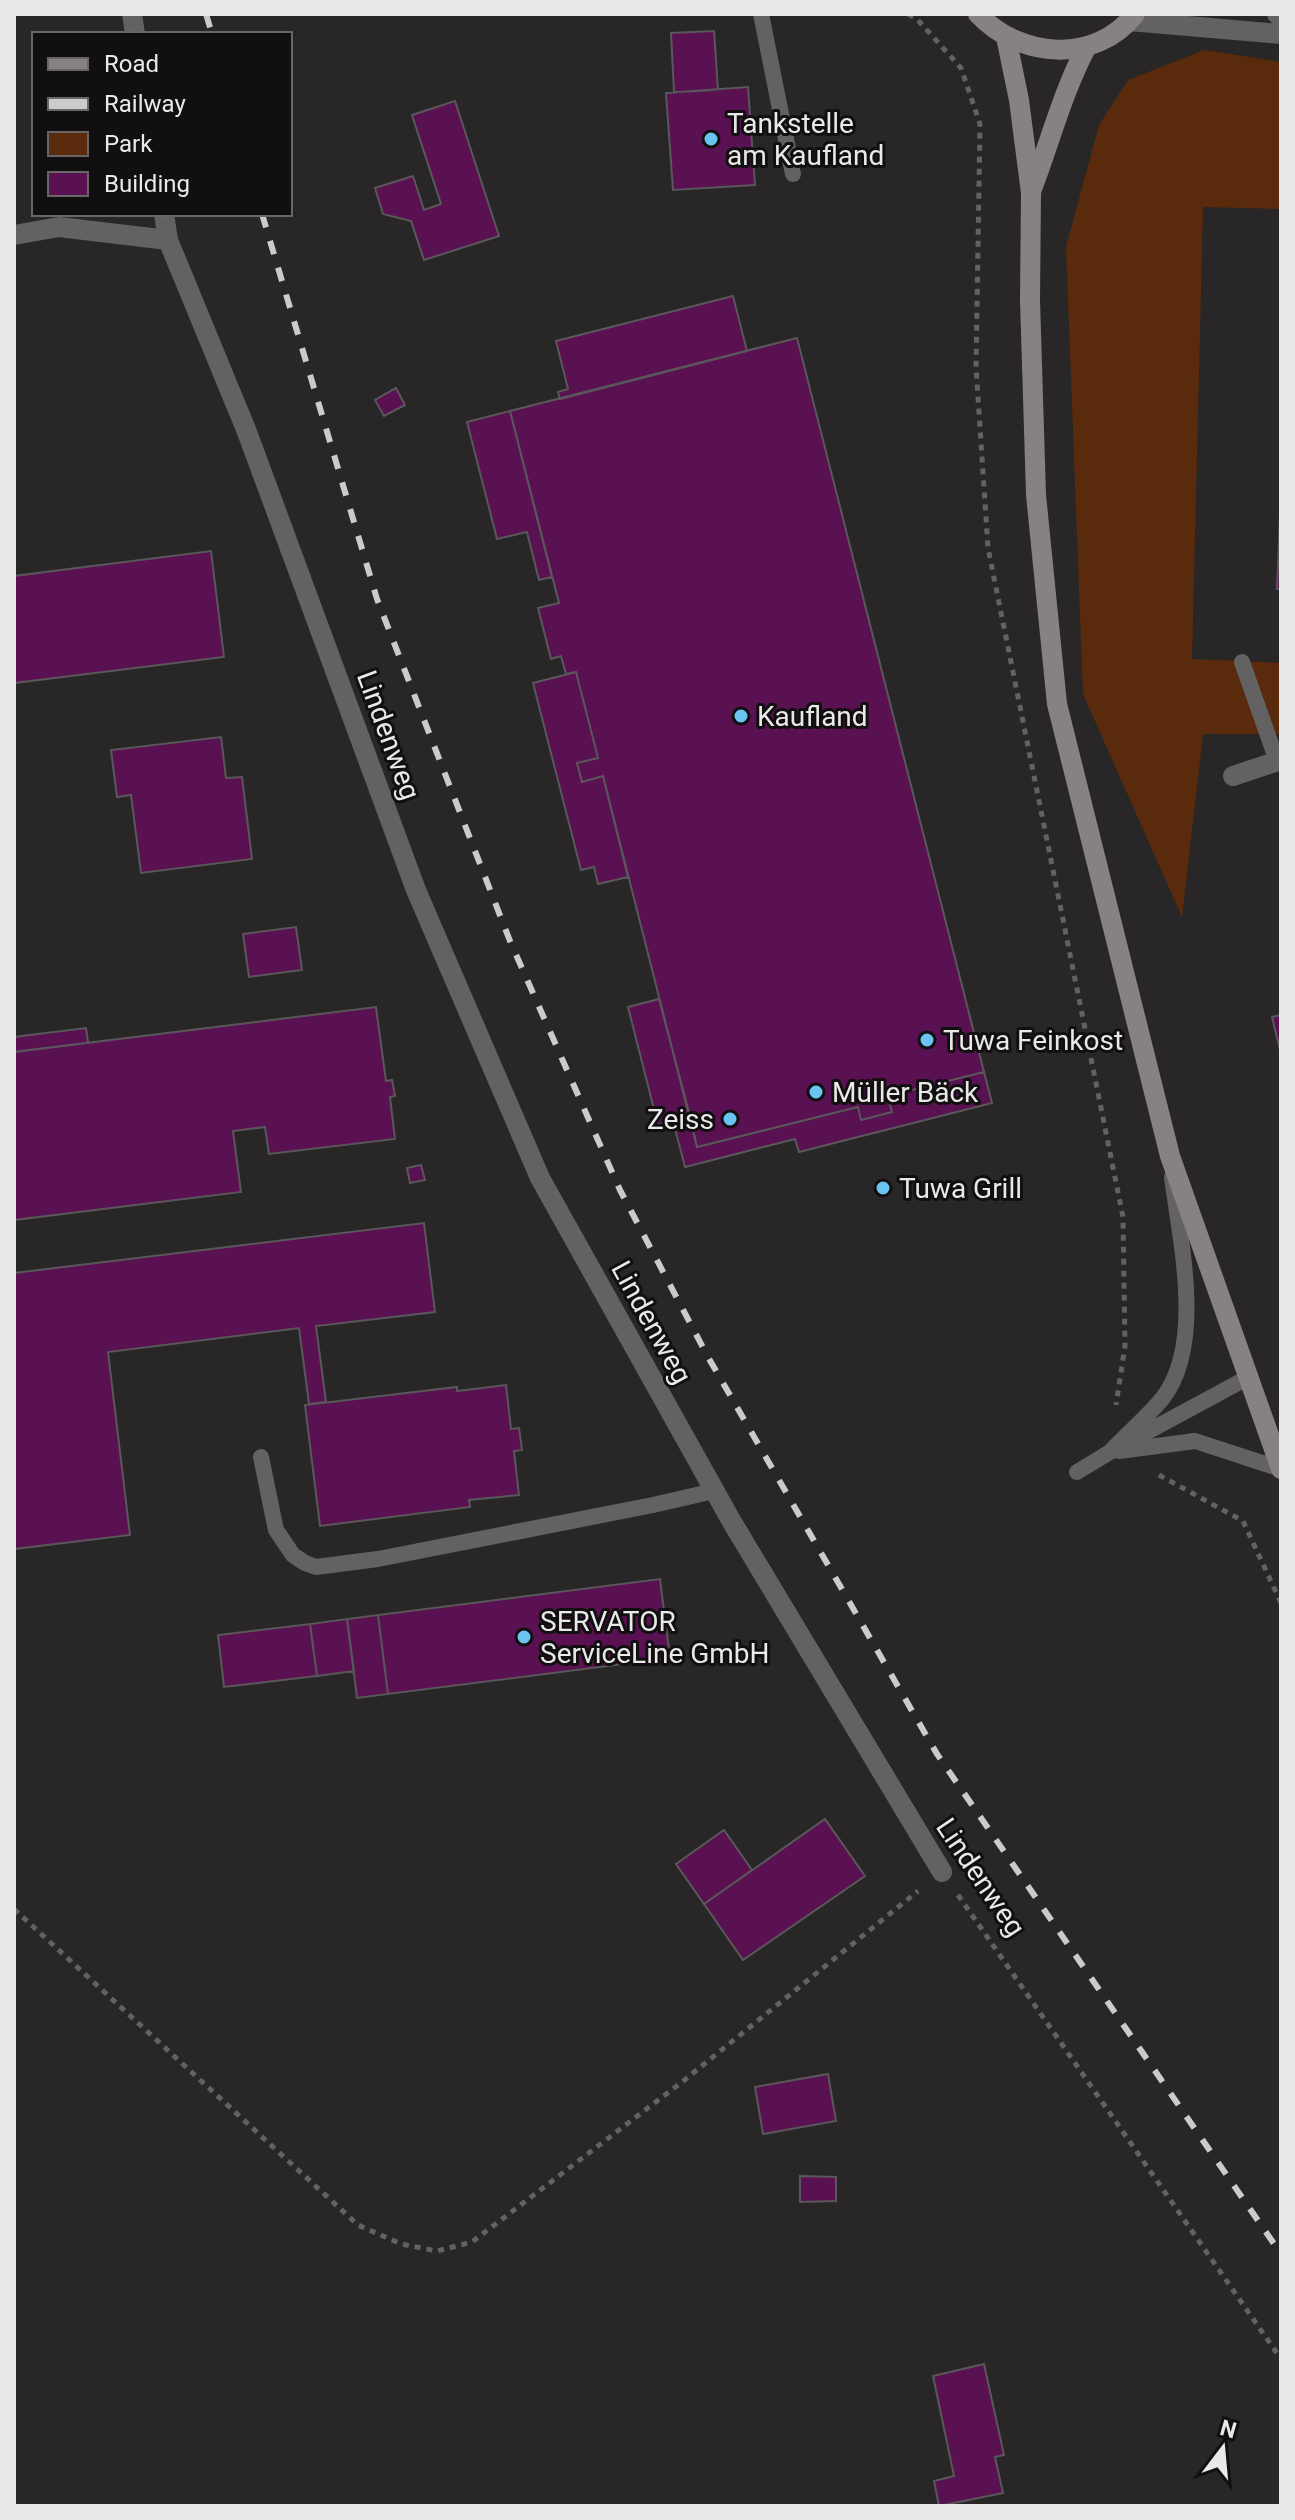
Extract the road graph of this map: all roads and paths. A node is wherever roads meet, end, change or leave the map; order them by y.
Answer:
1 (761, 14) edge
2 (978, 14) edge
3 (1132, 18) edge
4 (1281, 34) edge
5 (1006, 37) junction
6 (1087, 46) junction
7 (793, 174) dead end
8 (1031, 193) junction
9 (164, 216) edge
10 (14, 235) edge
11 (168, 240) junction
12 (1242, 662) dead end
13 (1279, 760) edge
14 (1233, 776) dead end
15 (1170, 1156) junction
16 (1247, 1378) junction
17 (1110, 1452) junction
18 (261, 1457) dead end
19 (1281, 1469) edge
20 (1077, 1472) dead end
21 (714, 1491) junction
22 (942, 1872) junction
23 (14, 1909) edge
24 (1281, 2359) edge

1 - 7 lane
2 - 5 main road
3 - 4 street
3 - 6 main road
5 - 6 main road
5 - 8 main road
6 - 8 main road
8 - 15 main road
9 - 11 street, Lindenweg
10 - 11 street
11 - 21 street, Lindenweg
12 - 13 lane
13 - 14 street
15 - 16 main road
15 - 17 lane
16 - 17 lane
16 - 19 main road
17 - 19 lane
17 - 20 lane
18 - 21 lane
21 - 22 street, Lindenweg
22 - 23 path
22 - 24 path, Lindenweg

